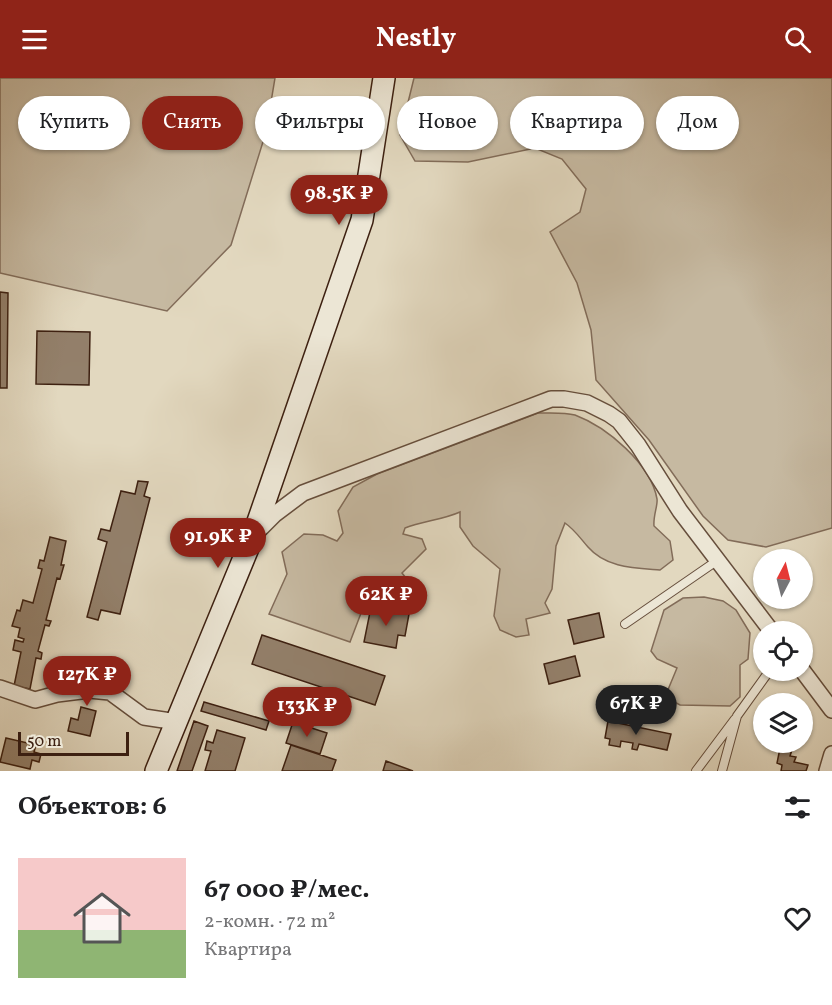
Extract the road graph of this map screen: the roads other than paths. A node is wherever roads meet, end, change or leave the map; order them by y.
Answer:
1 (384, 78) edge
2 (253, 536) junction
3 (718, 560) junction
4 (764, 621) edge
5 (626, 624) dead end
6 (762, 681) edge
7 (810, 681) edge
8 (0, 688) edge
9 (832, 711) edge
10 (737, 716) junction
11 (177, 722) junction
12 (832, 754) edge
13 (156, 771) edge
14 (696, 771) edge
15 (722, 771) edge
16 (828, 771) edge

1 - 2 main road
2 - 3 street
2 - 11 main road
3 - 4 street
3 - 5 lane
6 - 10 lane
7 - 9 street
8 - 11 street
10 - 14 lane
10 - 15 lane
11 - 13 main road
12 - 16 street

